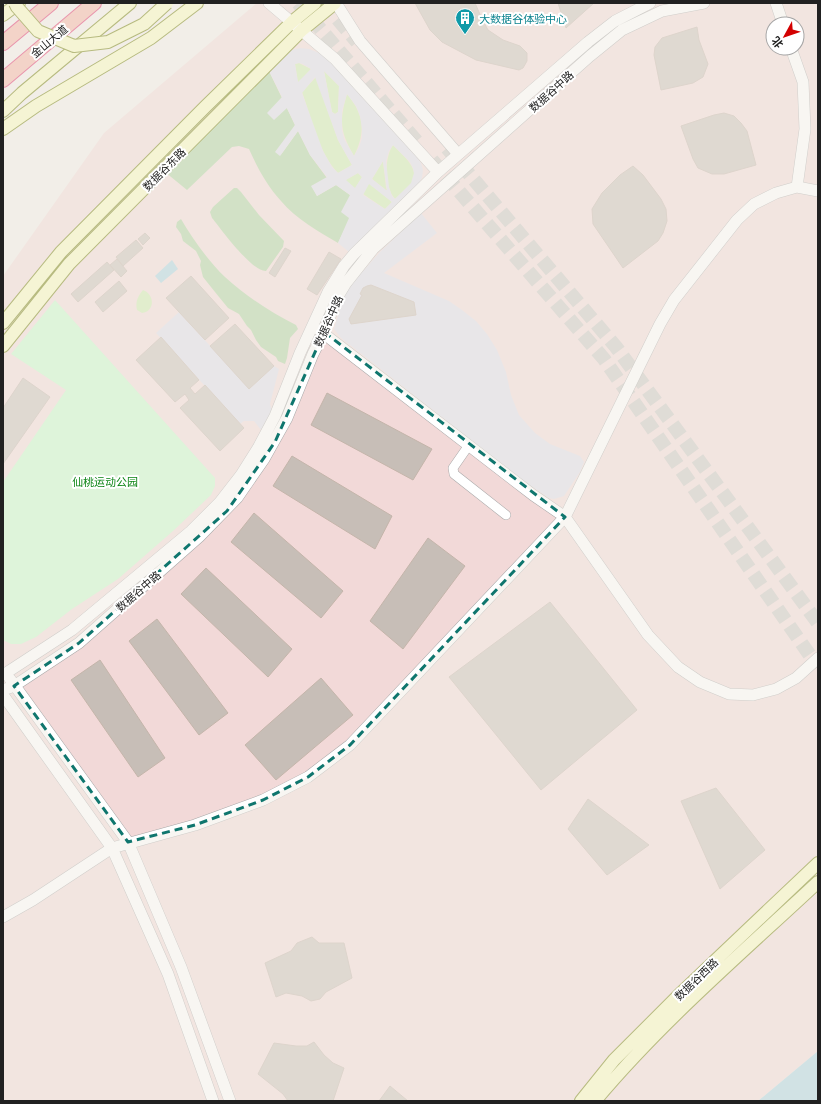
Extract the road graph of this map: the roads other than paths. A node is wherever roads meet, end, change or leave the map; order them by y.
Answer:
1 (15, 3) edge
2 (18, 3) edge
3 (51, 3) edge
4 (94, 3) edge
5 (130, 3) edge
6 (167, 3) edge
7 (197, 3) edge
8 (269, 3) edge
9 (315, 3) edge
10 (336, 3) edge
11 (650, 3) edge
12 (704, 3) edge
13 (776, 3) edge
14 (3, 15) edge
15 (780, 16) edge
16 (292, 22) junction
17 (302, 30) junction
18 (3, 44) edge
19 (794, 56) edge
20 (3, 80) edge
21 (3, 111) edge
22 (3, 129) edge
23 (458, 154) junction
24 (438, 172) junction
25 (797, 187) junction
26 (818, 191) edge
27 (3, 323) edge
28 (313, 326) junction
29 (324, 332) junction
30 (3, 346) edge
31 (469, 445) junction
32 (506, 515) dead end
33 (565, 517) junction
34 (818, 658) edge
35 (4, 673) edge
36 (14, 686) junction
37 (3, 690) edge
38 (3, 695) edge
39 (128, 842) junction
40 (112, 848) junction
41 (818, 863) edge
42 (818, 882) edge
43 (3, 917) edge
44 (687, 996) junction
45 (229, 1099) edge
46 (212, 1101) edge
47 (581, 1101) edge
48 (595, 1101) edge

1 - 6 main road, bridge
2 - 14 main road
3 - 18 highway
4 - 20 highway, 金山大道
5 - 21 main road
7 - 22 main road
8 - 16 street
9 - 16 main road, 数据谷东路
10 - 17 main road, 数据谷东路
10 - 23 street
11 - 23 street, 数据谷中路
12 - 29 street, 数据谷中路
13 - 15 street
16 - 17 street
16 - 27 main road, 数据谷东路
17 - 24 street
17 - 30 main road, 数据谷东路
19 - 25 street
23 - 24 street, 数据谷中路
24 - 28 street, 数据谷中路
25 - 26 street
25 - 33 street
28 - 29 street
28 - 35 street, 数据谷中路
29 - 31 street
29 - 36 street, 数据谷中路
31 - 32 street
31 - 33 street
33 - 34 street
33 - 39 street
35 - 36 street
36 - 37 street, 数据谷中路
36 - 39 street
38 - 40 street
39 - 40 street
39 - 45 street
40 - 43 street
40 - 46 street
41 - 44 main road, 数据谷西路
42 - 44 main road, 数据谷西路
44 - 47 main road, 数据谷西路
44 - 48 main road, 数据谷西路
45 - 46 street

